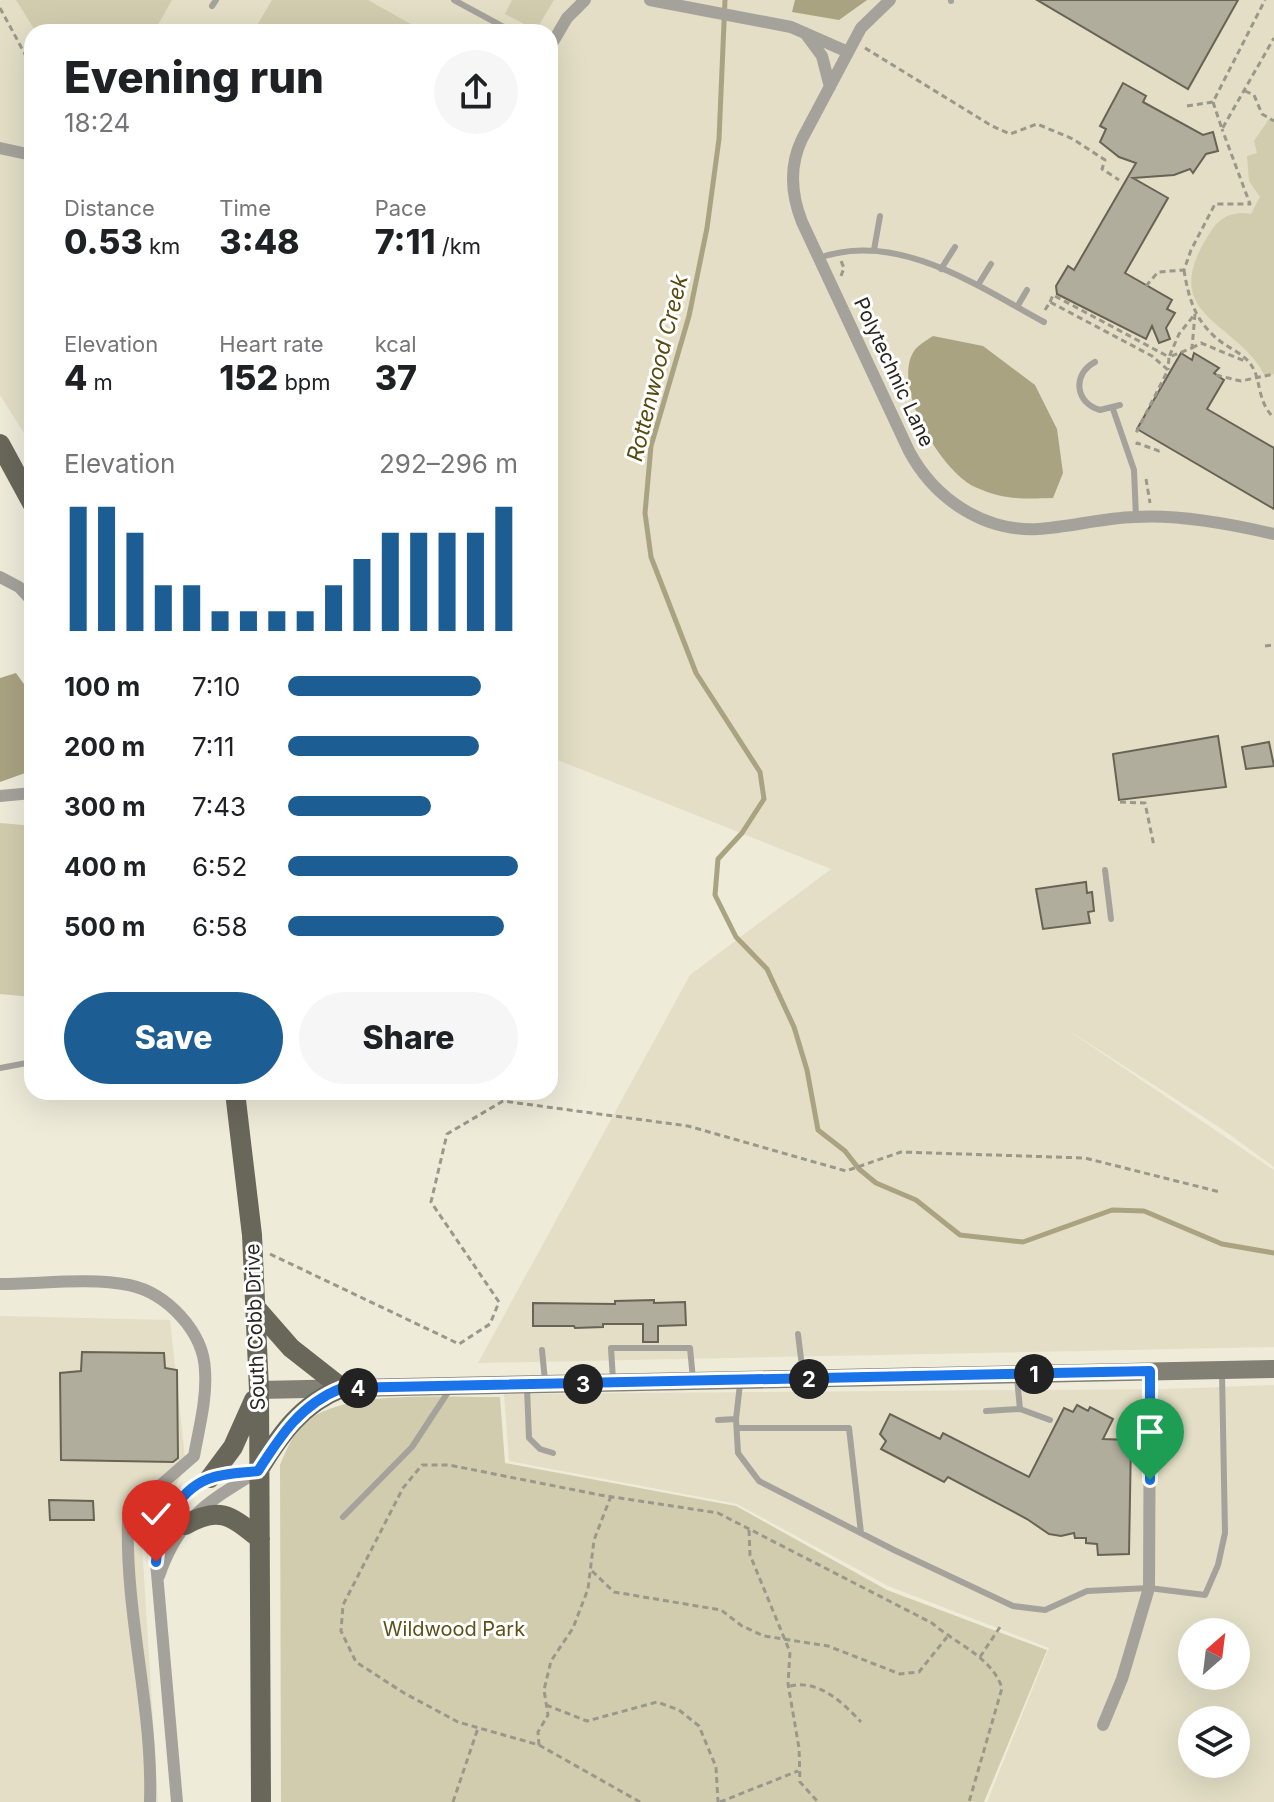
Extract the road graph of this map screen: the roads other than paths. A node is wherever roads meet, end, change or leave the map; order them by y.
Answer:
1 (454, 0) edge
2 (585, 0) edge
3 (890, 0) edge
4 (656, 1) edge
5 (498, 24) edge
6 (803, 31) junction
7 (558, 33) edge
8 (851, 46) junction
9 (830, 87) junction
10 (0, 148) edge
11 (24, 153) edge
12 (880, 216) dead end
13 (955, 247) dead end
14 (874, 250) junction
15 (819, 258) junction
16 (991, 264) dead end
17 (941, 269) junction
18 (978, 285) junction
19 (1027, 290) dead end
20 (1017, 307) junction
21 (1042, 321) road end
22 (1095, 362) dead end
23 (0, 444) edge
24 (24, 488) edge
25 (1136, 517) junction
26 (1274, 534) edge
27 (0, 577) edge
28 (24, 592) edge
29 (24, 794) edge
30 (0, 796) edge
31 (1105, 870) dead end
32 (1111, 919) dead end
33 (24, 1064) edge
34 (0, 1068) edge
35 (236, 1100) edge
36 (0, 1284) edge
37 (256, 1308) junction
38 (798, 1334) dead end
39 (542, 1350) dead end
40 (1274, 1369) edge
41 (1222, 1370) junction
42 (1150, 1371) junction
43 (1017, 1374) junction
44 (804, 1379) junction
45 (740, 1381) junction
46 (693, 1382) junction
47 (614, 1383) junction
48 (536, 1384) junction
49 (451, 1386) junction
50 (342, 1388) junction
51 (259, 1390) junction
52 (1020, 1409) junction
53 (986, 1411) dead end
54 (736, 1419) junction
55 (718, 1420) dead end
56 (1050, 1420) dead end
57 (737, 1428) junction
58 (553, 1453) dead end
59 (258, 1471) junction
60 (210, 1478) junction
61 (343, 1517) dead end
62 (185, 1525) junction
63 (861, 1533) junction
64 (260, 1539) junction
65 (159, 1577) junction
66 (1149, 1588) junction
67 (1103, 1725) dead end
68 (150, 1802) edge
69 (177, 1802) edge
70 (261, 1802) edge

1 - 5 lane
2 - 7 street
3 - 8 street, Polytechnic Lane
4 - 6 street
6 - 8 street
6 - 9 street
8 - 9 street, Polytechnic Lane
9 - 15 street, Polytechnic Lane
10 - 11 street
12 - 14 lane
13 - 17 lane
14 - 15 lane
14 - 17 lane
15 - 25 street, Polytechnic Lane
16 - 18 lane
17 - 18 lane
18 - 20 lane
19 - 20 lane
20 - 21 lane
22 - 25 lane
23 - 24 main road
25 - 26 street, Polytechnic Lane
27 - 28 street
29 - 30 street
31 - 32 lane
33 - 34 lane
35 - 37 main road, South Cobb Drive
36 - 68 street
37 - 50 main road
37 - 51 main road, South Cobb Drive
38 - 44 lane
39 - 48 lane
40 - 41 street
41 - 42 street
41 - 66 lane
42 - 43 street
42 - 66 street
43 - 44 street
43 - 52 lane
44 - 45 street
45 - 46 street
45 - 54 lane
46 - 47 street
46 - 47 lane
47 - 48 street
48 - 49 street
48 - 58 lane
49 - 50 street
49 - 61 lane
50 - 51 street
50 - 59 main road
51 - 59 main road, South Cobb Drive
51 - 60 main road
52 - 53 lane
52 - 56 lane
54 - 55 lane
54 - 57 lane
57 - 63 lane
57 - 63 lane
59 - 60 street
59 - 62 street
59 - 64 main road, South Cobb Drive
60 - 65 street
62 - 64 main road
62 - 65 street
63 - 66 lane
64 - 70 main road, South Cobb Drive
65 - 69 street
66 - 67 street

